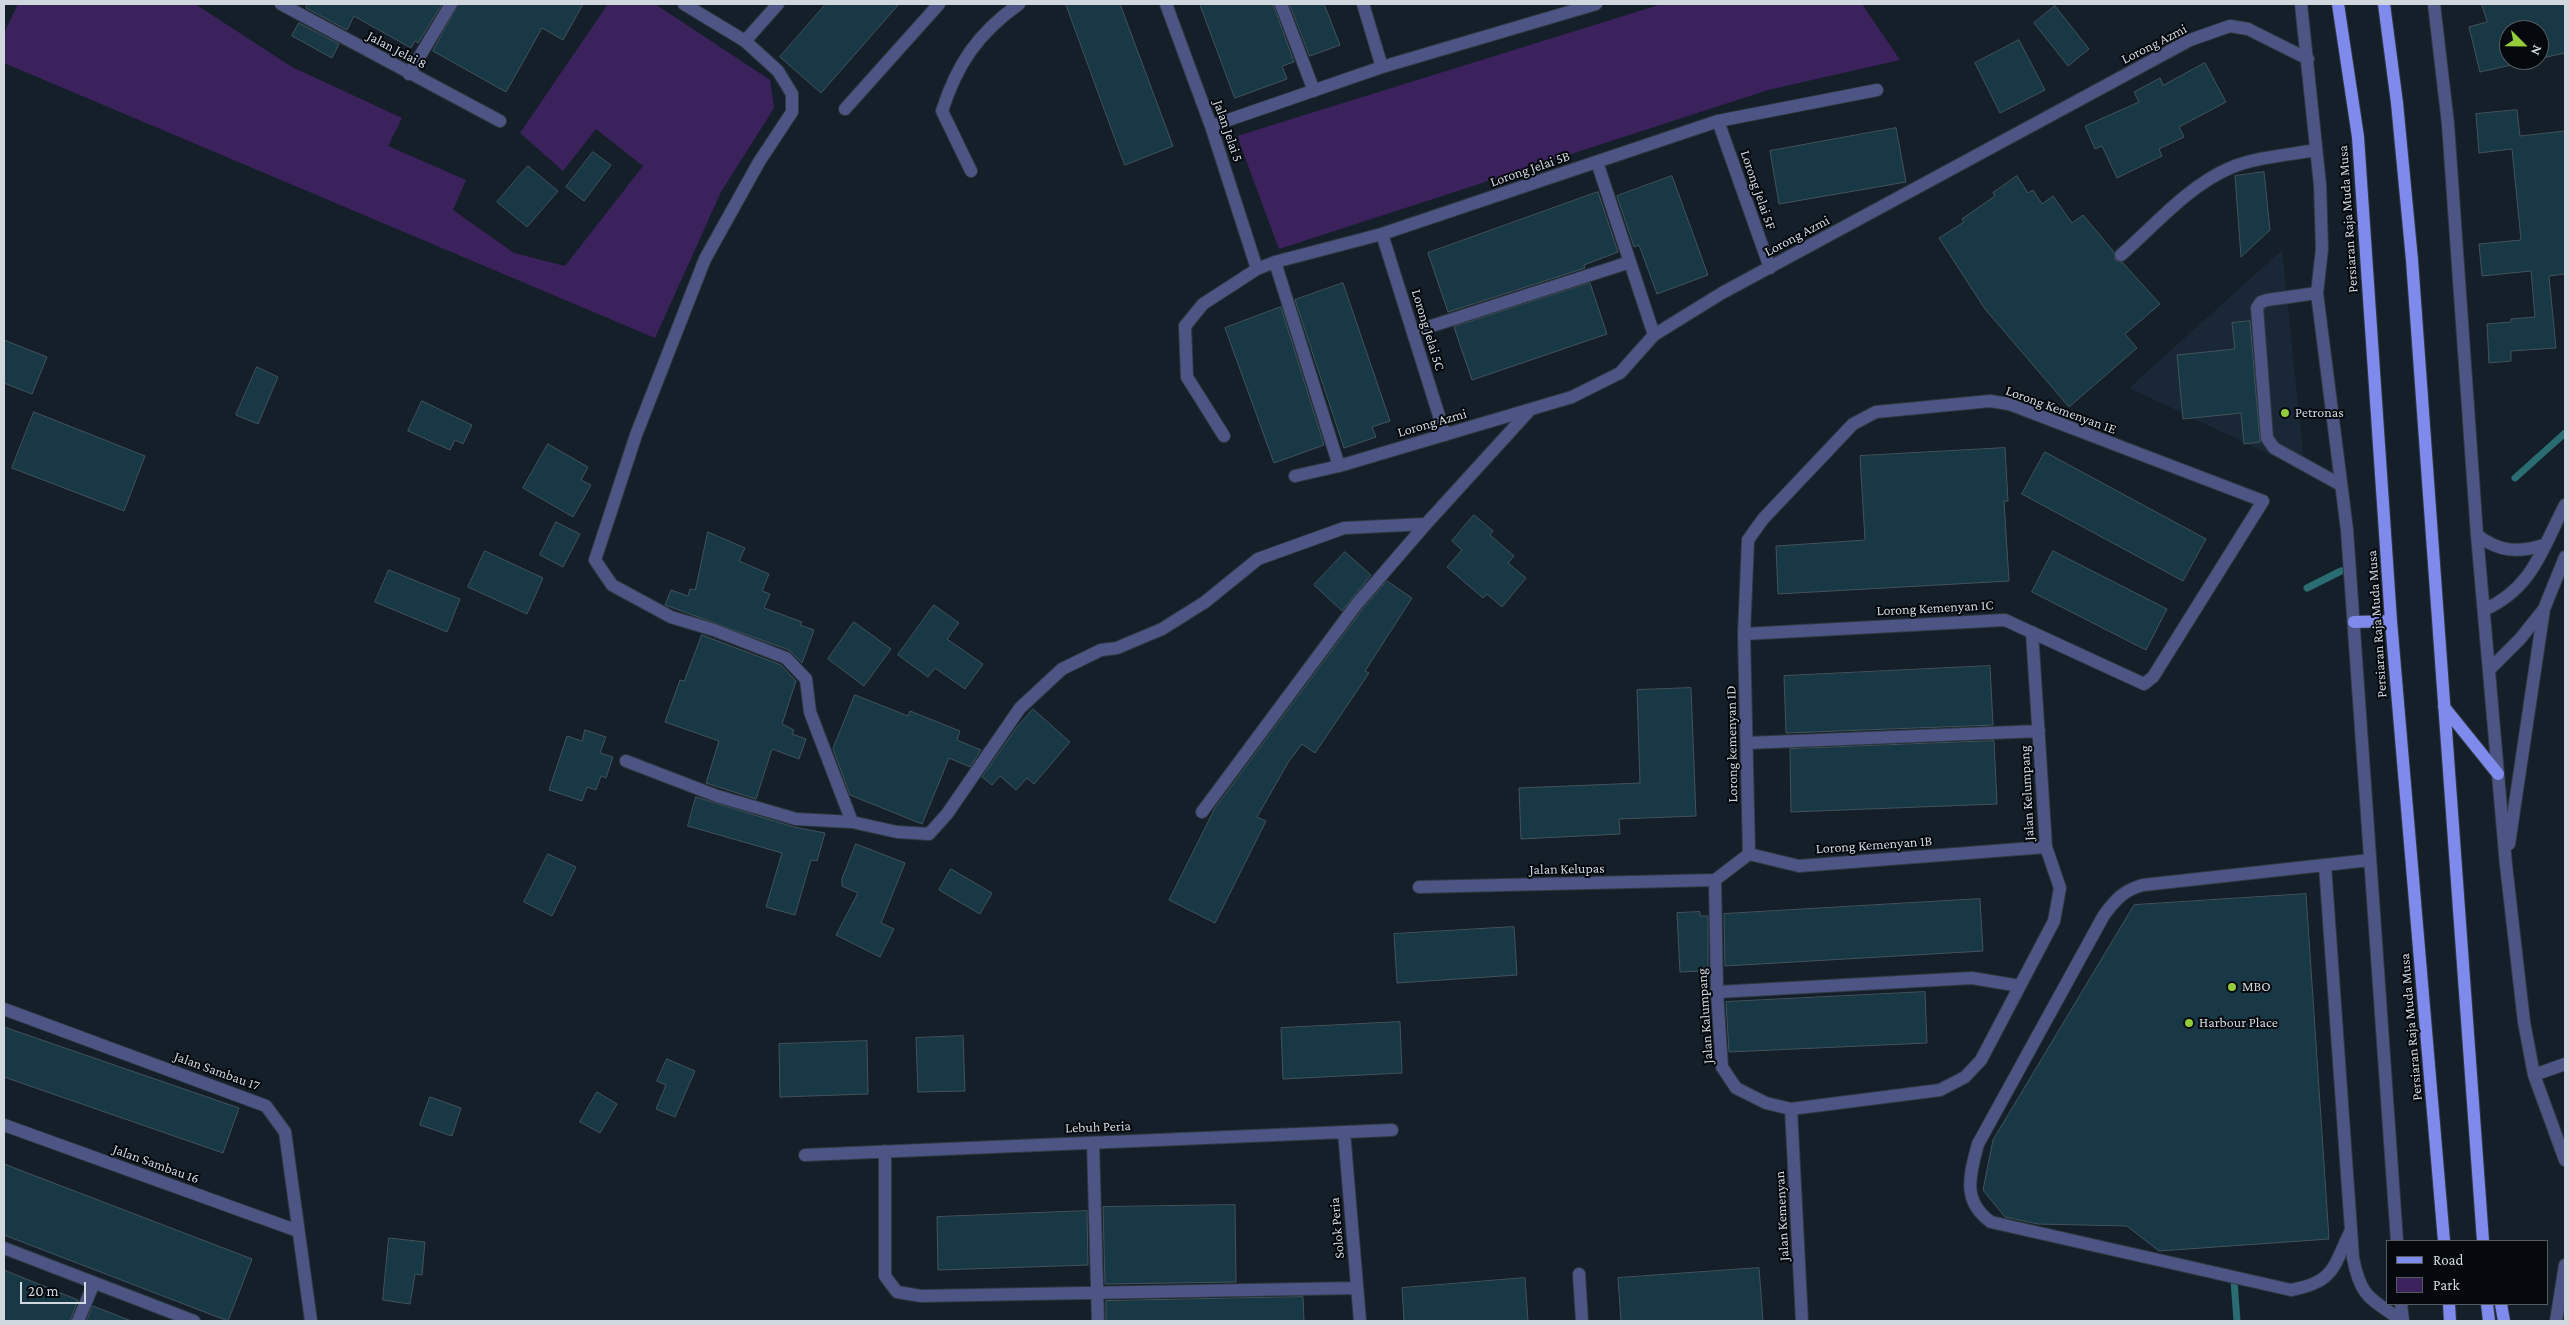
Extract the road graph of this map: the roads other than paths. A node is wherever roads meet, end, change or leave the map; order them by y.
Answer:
1 (281, 4) edge
2 (451, 4) edge
3 (684, 4) edge
4 (778, 4) edge
5 (939, 4) edge
6 (1019, 4) edge
7 (1166, 4) edge
8 (1281, 4) edge
9 (1362, 4) edge
10 (1596, 4) edge
11 (2302, 4) edge
12 (2338, 4) edge
13 (2384, 4) edge
14 (2434, 4) edge
15 (745, 41) junction
16 (2308, 59) junction
17 (1382, 67) junction
18 (408, 74) junction
19 (1877, 90) dead end
20 (1314, 91) junction
21 (845, 109) dead end
22 (500, 120) dead end
23 (1718, 121) junction
24 (1211, 126) junction
25 (2316, 150) junction
26 (1597, 162) junction
27 (971, 171) dead end
28 (1382, 234) junction
29 (2121, 255) dead end
30 (1275, 262) junction
31 (1630, 262) junction
32 (1257, 268) junction
33 (1770, 268) junction
34 (2316, 293) junction
35 (1414, 332) junction
36 (1654, 335) junction
37 (1530, 410) junction
38 (1445, 435) junction
39 (1224, 436) dead end
40 (1339, 466) junction
41 (1295, 476) dead end
42 (2341, 485) junction
43 (2565, 505) edge
44 (1426, 524) junction
45 (2477, 535) junction
46 (2544, 545) junction
47 (2565, 557) edge
48 (2544, 608) junction
49 (2484, 610) junction
50 (2391, 621) junction
51 (2354, 622) junction
52 (2032, 632) junction
53 (1744, 634) junction
54 (2489, 670) junction
55 (2144, 684) joint
56 (2444, 707) junction
57 (2039, 731) junction
58 (1747, 743) junction
59 (626, 762) dead end
60 (2498, 774) junction
61 (1202, 812) dead end
62 (852, 822) junction
63 (2046, 847) junction
64 (1749, 854) junction
65 (2370, 860) junction
66 (2324, 865) junction
67 (2506, 865) junction
68 (1715, 880) junction
69 (1419, 887) dead end
70 (2020, 986) junction
71 (1717, 992) junction
72 (4, 1009) edge
73 (2565, 1064) edge
74 (2534, 1074) junction
75 (1940, 1090) joint
76 (1791, 1108) junction
77 (4, 1125) edge
78 (1392, 1130) dead end
79 (1344, 1132) junction
80 (1094, 1142) junction
81 (885, 1152) junction
82 (805, 1155) dead end
83 (2565, 1160) edge
84 (2477, 1170) junction
85 (2351, 1230) junction
86 (298, 1231) junction
87 (2397, 1240) edge
88 (2444, 1240) edge
89 (2483, 1240) edge
90 (2490, 1240) edge
91 (4, 1248) edge
92 (2565, 1265) edge
93 (1578, 1274) dead end
94 (94, 1283) junction
95 (1358, 1288) junction
96 (1097, 1293) junction
97 (2401, 1305) edge
98 (2449, 1305) edge
99 (2487, 1305) edge
100 (2501, 1305) edge
101 (78, 1321) edge
102 (194, 1321) edge
103 (311, 1321) edge
104 (1098, 1321) edge
105 (1360, 1321) edge
106 (1582, 1321) edge
107 (1802, 1321) edge
108 (2402, 1321) edge
109 (2450, 1321) edge
110 (2489, 1321) edge
111 (2504, 1321) edge
112 (2556, 1321) edge

1 - 18 street, Jalan Jelai 8
2 - 18 street
3 - 15 street
4 - 15 street
5 - 21 street
6 - 27 street
7 - 24 street, Jalan Jelai 5
8 - 20 street
9 - 17 street
10 - 17 street
11 - 16 street
12 - 50 main road, Persiaran Raja Muda Musa
13 - 56 main road
14 - 45 street
15 - 62 street
16 - 25 street
16 - 33 street, Lorong Azmi
17 - 20 street
18 - 22 street, Jalan Jelai 8
19 - 23 street, Lorong Jelai 5B
20 - 24 street
23 - 26 street, Lorong Jelai 5B
23 - 33 street, Lorong Jelai 5F
24 - 32 street, Jalan Jelai 5
25 - 29 street
25 - 34 street
26 - 28 street, Lorong Jelai 5B
26 - 31 street
28 - 30 street, Lorong Jelai 5B
28 - 35 street, Lorong Jelai 5C
30 - 32 street, Lorong Jelai 5B
30 - 40 street
31 - 35 street
31 - 36 street
32 - 39 street, Lorong Jelai 5B
33 - 36 street, Lorong Azmi
34 - 42 street
34 - 42 street
35 - 38 street, Lorong Jelai 5C
36 - 37 street, Lorong Azmi
37 - 38 street, Lorong Azmi
37 - 44 street
38 - 40 street, Lorong Azmi
40 - 41 street, Lorong Azmi
42 - 51 street
43 - 46 street
44 - 61 street
44 - 62 street
45 - 46 street
45 - 49 street
46 - 49 street
47 - 48 street
48 - 54 street
48 - 67 street
49 - 54 street
50 - 51 main road
50 - 88 main road, Persiaran Raja Muda Musa
51 - 65 street
52 - 53 street, Lorong Kemenyan 1C
52 - 55 street, Lorong Kemenyan 1C
52 - 57 street, Jalan Kelumpang
53 - 55 street, Lorong Kemenyan 1E
53 - 58 street, Lorong kemenyan 1D
54 - 60 street
56 - 60 main road
56 - 84 main road
57 - 58 street
57 - 63 street, Jalan Kelumpang
58 - 64 street, Lorong kemenyan 1D
59 - 62 street
60 - 67 street
63 - 64 street, Lorong Kemenyan 1B
63 - 70 street, Jalan Kelumpang
64 - 68 street
65 - 66 street
65 - 87 street
66 - 85 street
66 - 85 street
67 - 74 street
68 - 69 street, Jalan Kelupas
68 - 71 street, Jalan Kalumpang
70 - 71 street
70 - 75 street, Jalan Kelumpang
71 - 76 street, Jalan Kalumpang
72 - 86 street, Jalan Sambau 17
73 - 74 street
74 - 83 street
75 - 76 street, Jalan Kalumpang
76 - 107 street, Jalan Kemenyan
77 - 86 street, Jalan Sambau 16
78 - 79 street, Lebuh Peria
79 - 80 street, Lebuh Peria
79 - 95 street, Solok Peria
80 - 81 street, Lebuh Peria
80 - 96 street
81 - 82 street, Lebuh Peria
81 - 96 street
84 - 89 main road
84 - 90 main road
85 - 108 street
86 - 103 street, Jalan Sambau 17
91 - 94 street
92 - 112 street
93 - 106 street
94 - 101 street
94 - 102 street
95 - 96 street
95 - 105 street, Solok Peria
96 - 104 street
97 - 108 street
98 - 109 main road
99 - 110 main road
100 - 111 main road

